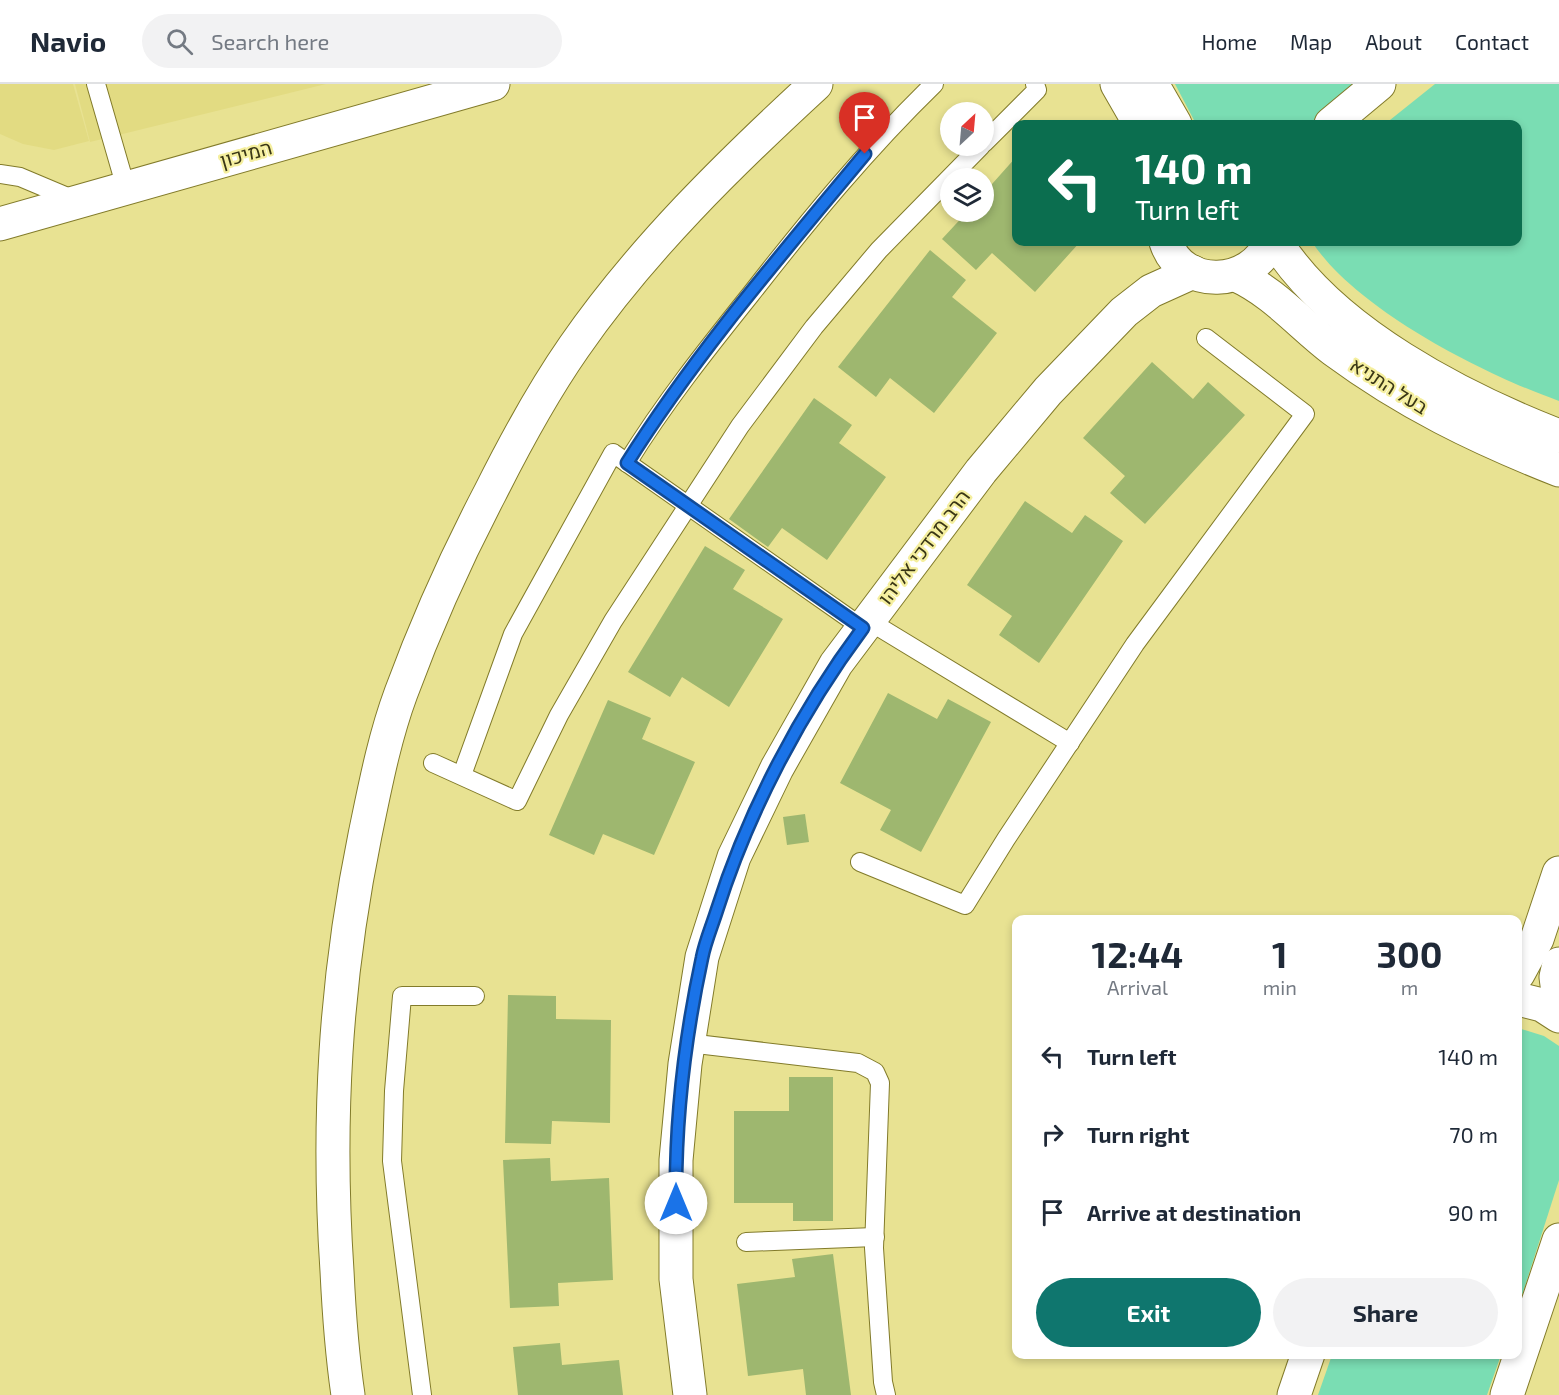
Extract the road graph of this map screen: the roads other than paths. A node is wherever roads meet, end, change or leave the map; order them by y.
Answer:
1 (96, 84) edge
2 (493, 84) edge
3 (816, 84) edge
4 (934, 84) edge
5 (1035, 84) edge
6 (1117, 84) edge
7 (1152, 84) edge
8 (1379, 84) edge
9 (1138, 120) edge
10 (1173, 120) edge
11 (1336, 120) edge
12 (994, 133) edge
13 (971, 156) edge
14 (0, 174) edge
15 (126, 188) junction
16 (79, 202) junction
17 (0, 224) edge
18 (1156, 246) edge
19 (1169, 246) edge
20 (1268, 246) edge
21 (1278, 246) edge
22 (1193, 272) junction
23 (1236, 275) junction
24 (1117, 320) junction
25 (1206, 338) dead end
26 (1559, 436) edge
27 (627, 463) junction
28 (1559, 470) edge
29 (688, 505) junction
30 (866, 625) junction
31 (1070, 743) junction
32 (433, 763) dead end
33 (462, 775) junction
34 (860, 862) dead end
35 (1559, 873) edge
36 (1559, 964) edge
37 (1522, 967) edge
38 (476, 996) dead end
39 (1522, 1000) edge
40 (1559, 1000) edge
41 (1559, 1016) edge
42 (688, 1042) junction
43 (875, 1237) junction
44 (1559, 1240) edge
45 (746, 1242) dead end
46 (1522, 1350) edge
47 (1306, 1359) edge
48 (1519, 1359) edge
49 (348, 1395) edge
50 (422, 1395) edge
51 (690, 1395) edge
52 (886, 1395) edge
53 (1294, 1395) edge
54 (1507, 1395) edge

1 - 15 lane
2 - 15 street, המיכון
3 - 49 street
4 - 27 lane
5 - 12 lane
6 - 9 street
7 - 10 street
8 - 11 street
13 - 29 lane
14 - 16 lane
15 - 16 street, המיכון
16 - 17 street, המיכון
18 - 24 street, הרב מרדכי אליהו
19 - 22 street
20 - 23 street
21 - 26 street, בעל התניא
22 - 23 street
22 - 24 street, הרב מרדכי אליהו
23 - 28 street, בעל התניא
24 - 30 street, הרב מרדכי אליהו
25 - 31 lane
27 - 29 lane
27 - 33 lane
29 - 30 lane
29 - 33 lane
30 - 31 lane
30 - 42 street, הרב מרדכי אליהו
31 - 34 lane
32 - 33 lane
35 - 37 street
36 - 40 street
38 - 50 lane
39 - 41 street
42 - 43 lane
42 - 51 street, הרב מרדכי אליהו
43 - 45 lane
43 - 52 lane
44 - 46 street
47 - 53 street
48 - 54 street

